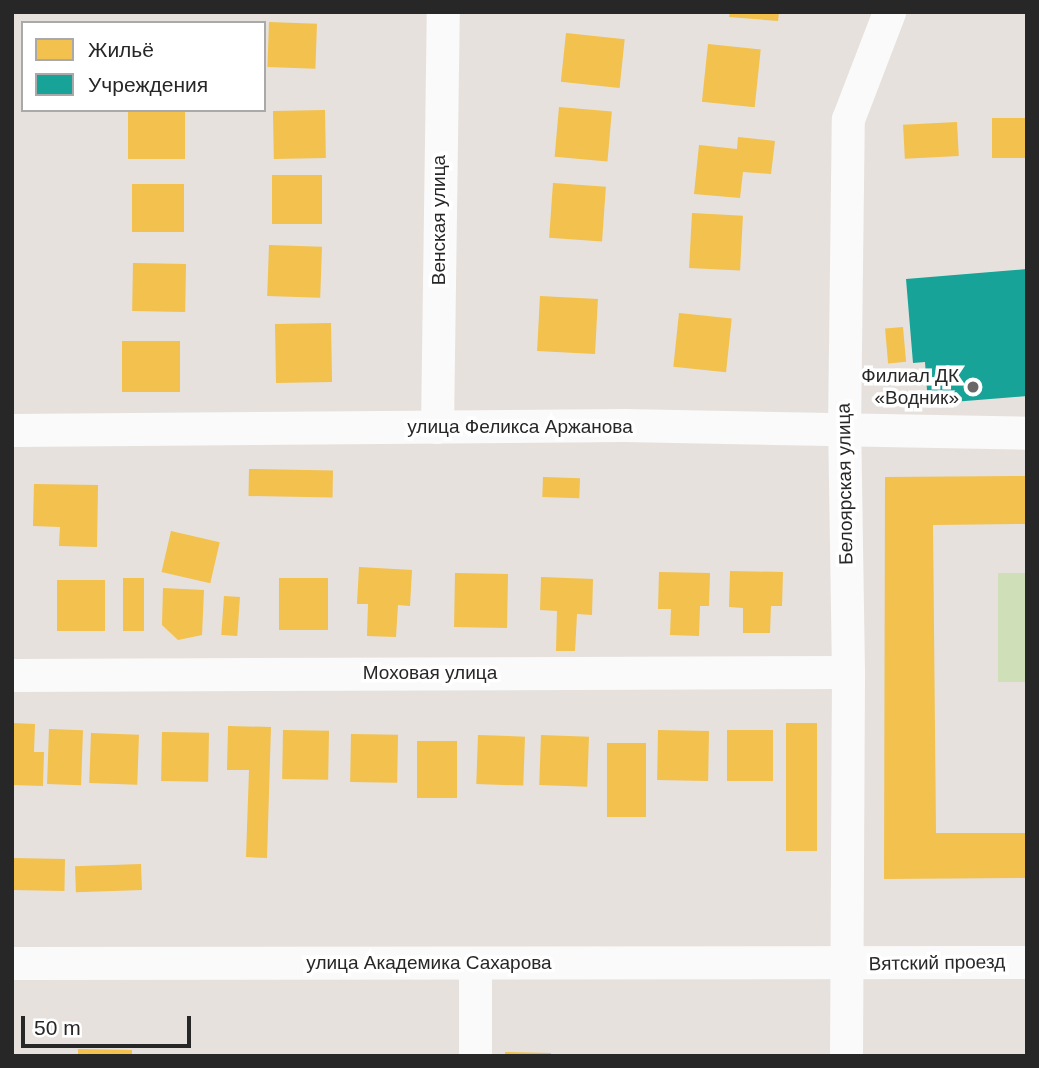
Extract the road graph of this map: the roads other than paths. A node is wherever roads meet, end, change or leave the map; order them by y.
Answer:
1 (443, 12) edge
2 (889, 12) edge
3 (437, 427) junction
4 (12, 430) edge
5 (844, 430) junction
6 (1027, 433) edge
7 (848, 672) junction
8 (12, 675) edge
9 (475, 962) junction
10 (1027, 962) edge
11 (12, 963) edge
12 (846, 964) junction
13 (475, 1056) edge
14 (846, 1056) edge

1 - 3 street, Венская улица
2 - 5 street, Белоярская улица
3 - 4 street, улица Феликса Аржанова
3 - 5 street, улица Феликса Аржанова
5 - 6 street, улица Феликса Аржанова
5 - 7 street, Белоярская улица
7 - 8 street, Моховая улица
7 - 12 street, Белоярская улица
9 - 11 street, улица Академика Сахарова
9 - 12 street, улица Академика Сахарова
9 - 13 street
10 - 12 street, Вятский проезд
12 - 14 street, Белоярская улица

